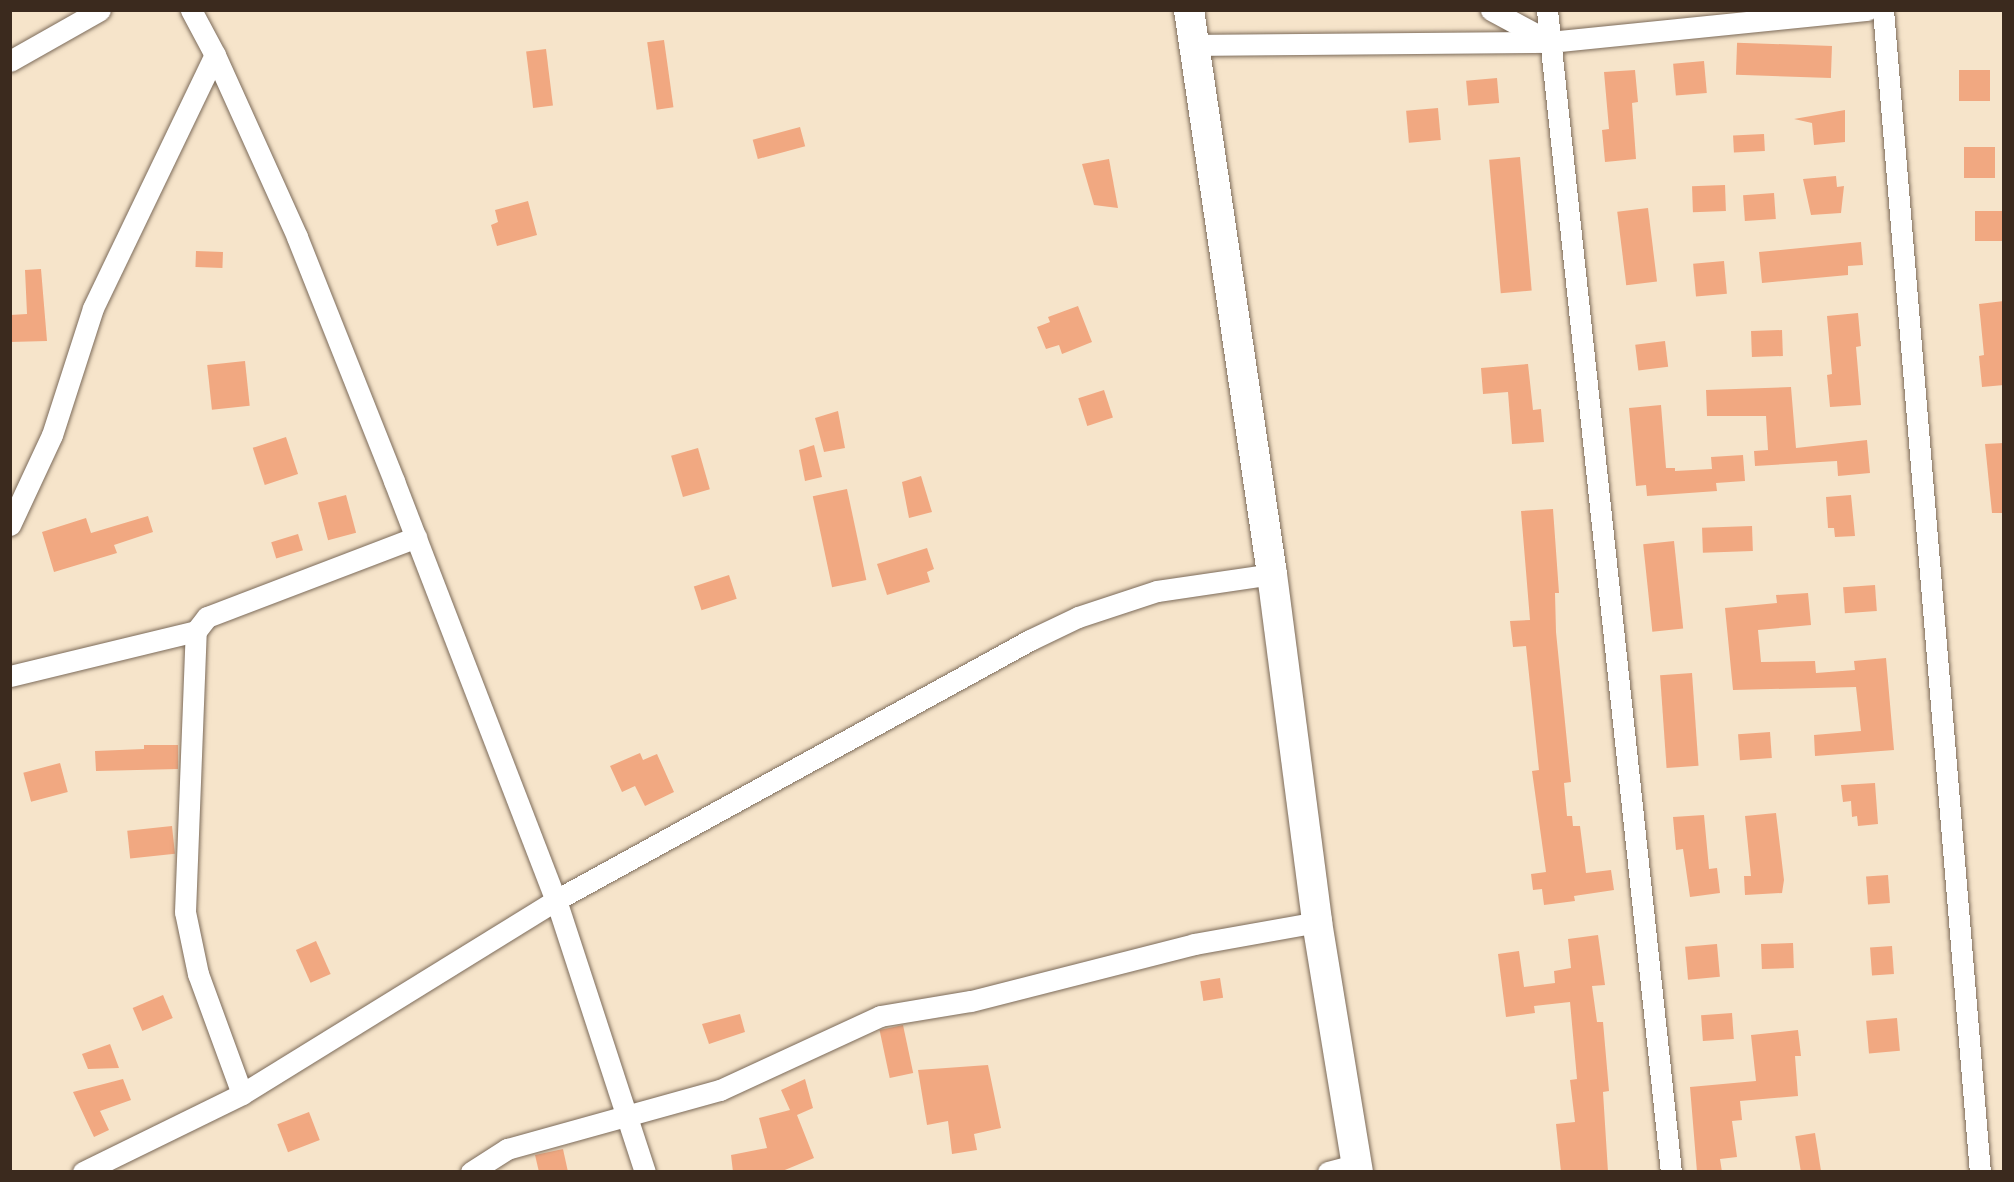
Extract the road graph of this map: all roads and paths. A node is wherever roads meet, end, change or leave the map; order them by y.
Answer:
1 (100, 10) edge
2 (191, 10) edge
3 (1189, 10) edge
4 (1194, 10) edge
5 (1491, 10) edge
6 (1547, 10) edge
7 (1867, 10) edge
8 (1883, 10) edge
9 (1550, 42) junction
10 (1197, 45) junction
11 (215, 55) junction
12 (10, 61) edge
13 (10, 525) edge
14 (416, 537) junction
15 (1272, 574) junction
16 (196, 631) junction
17 (10, 676) edge
18 (556, 900) junction
19 (1317, 922) junction
20 (242, 1094) junction
21 (629, 1114) junction
22 (1358, 1168) edge
23 (82, 1172) edge
24 (471, 1172) edge
25 (645, 1172) edge
26 (1328, 1172) edge
27 (1671, 1172) edge
28 (1980, 1172) edge

1 - 12 street
2 - 11 street
3 - 10 highway
4 - 10 highway
5 - 9 street
6 - 9 street
7 - 9 street
8 - 28 street
9 - 10 street
9 - 27 street
10 - 15 highway
11 - 13 street
11 - 14 street
14 - 16 street
14 - 18 street
15 - 18 street
15 - 19 highway
16 - 17 street
16 - 20 street
18 - 20 street
18 - 21 street
19 - 21 street
19 - 22 highway
20 - 23 street
21 - 24 street
21 - 25 street
22 - 26 street

